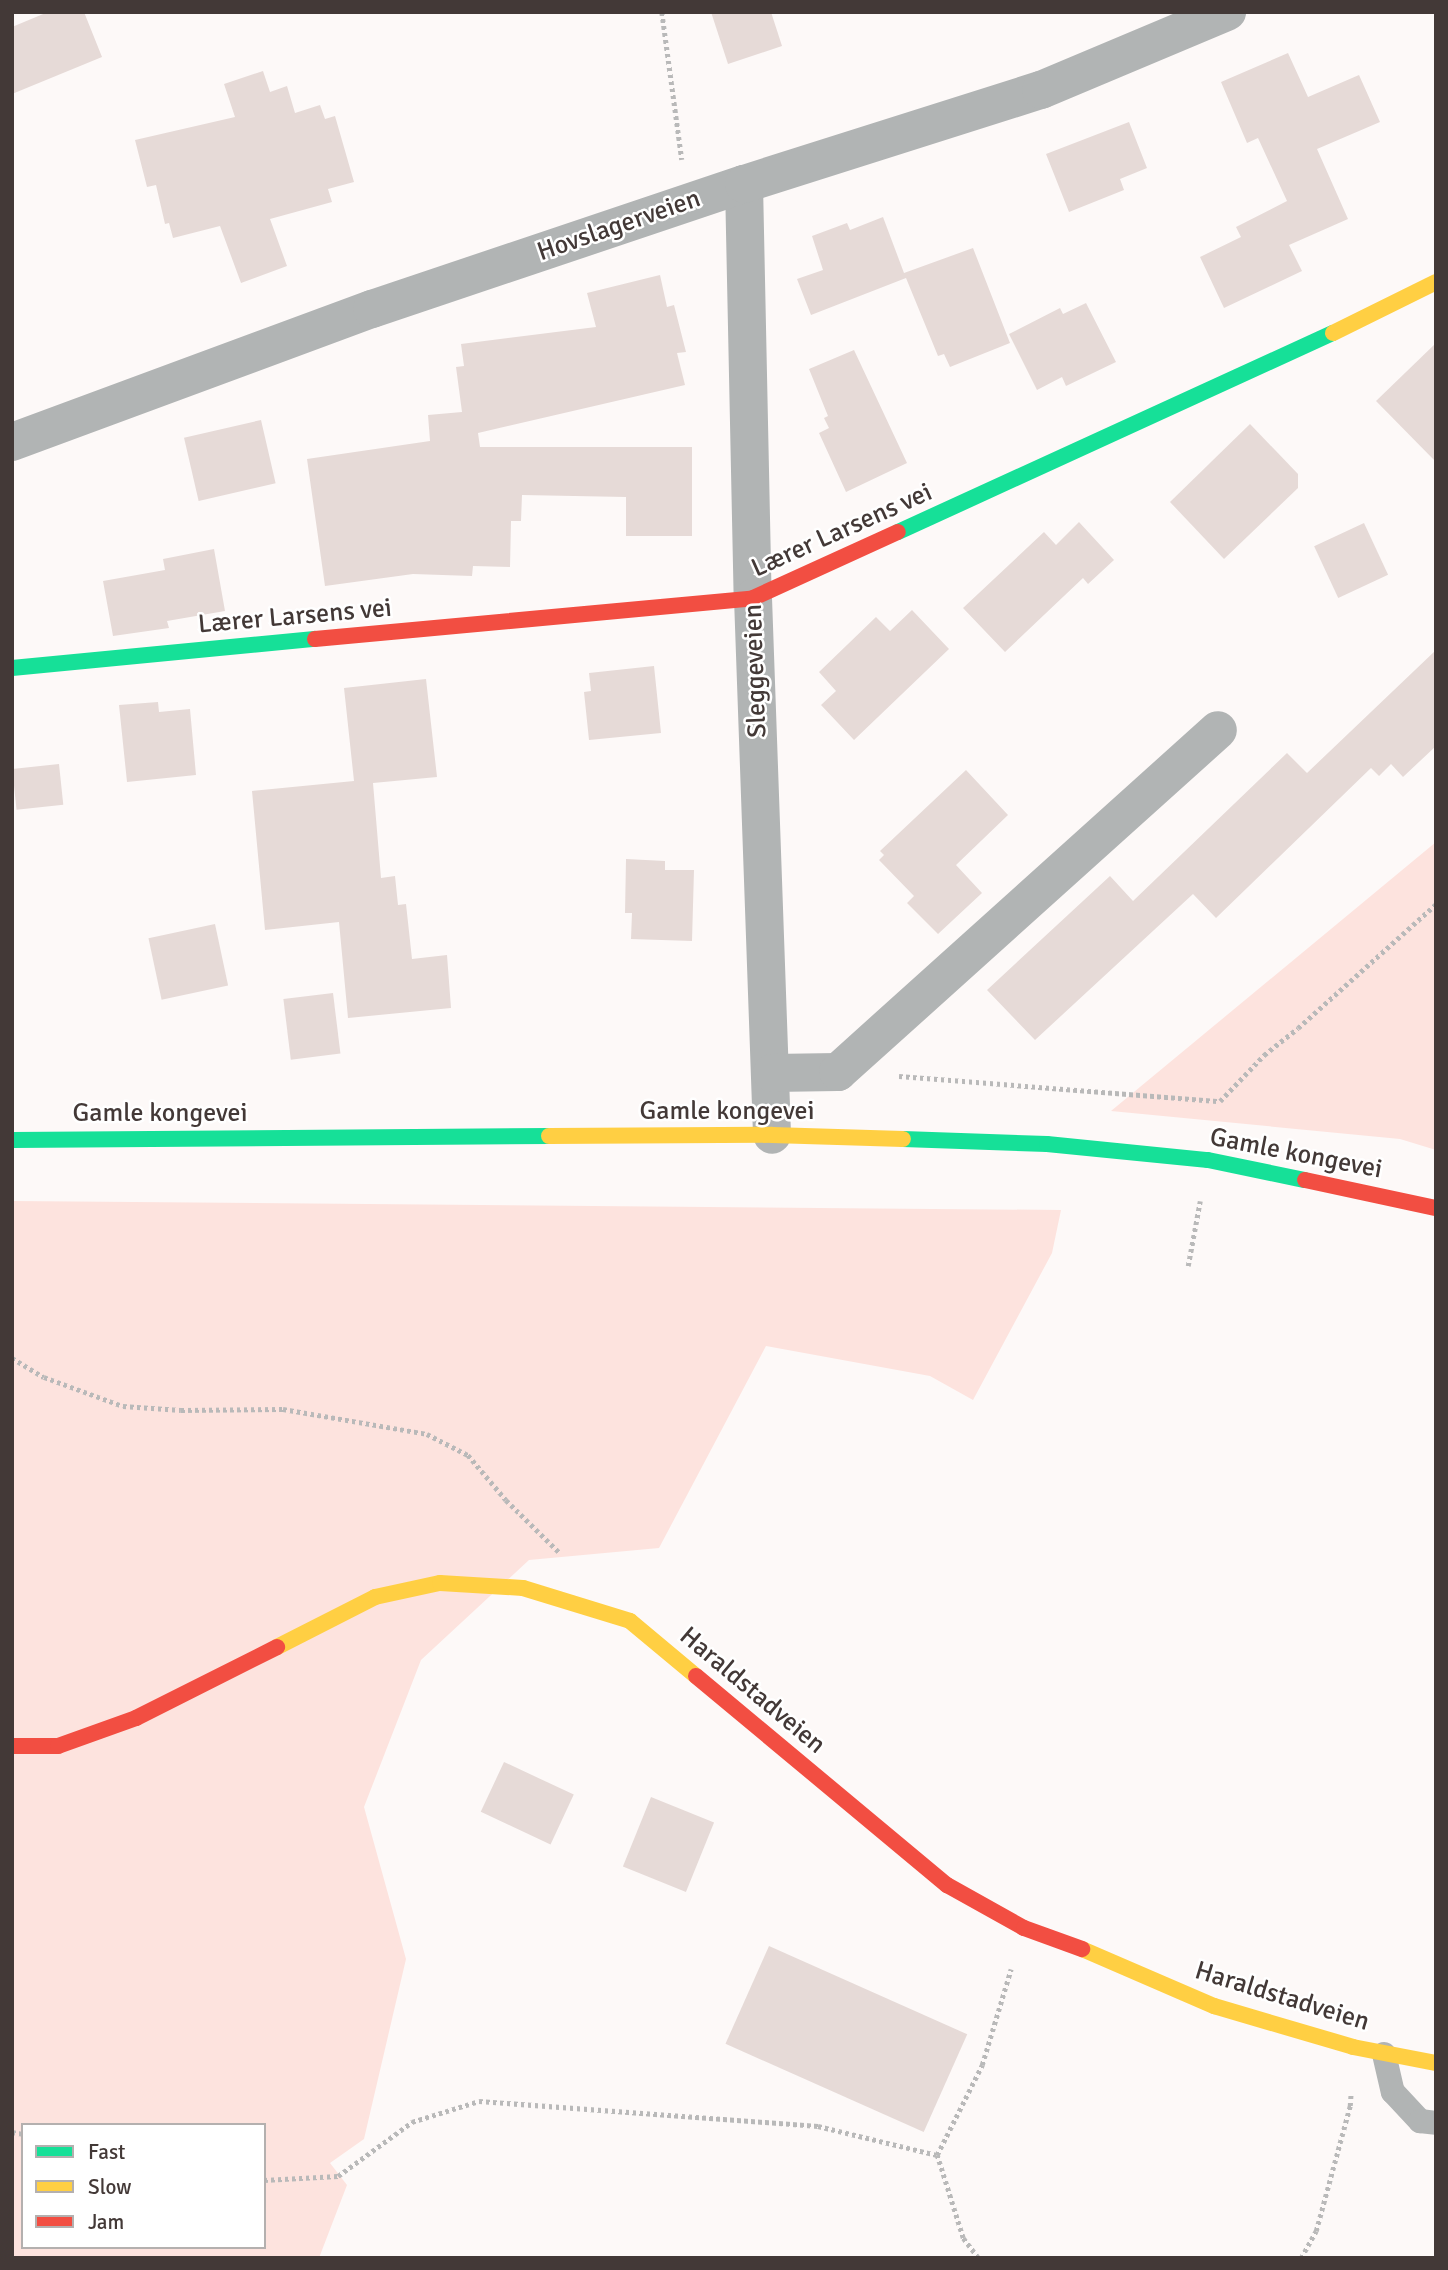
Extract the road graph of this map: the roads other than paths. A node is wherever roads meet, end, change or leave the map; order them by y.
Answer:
1 (1227, 12) edge
2 (744, 184) junction
3 (1436, 282) edge
4 (12, 443) edge
5 (753, 598) junction
6 (12, 668) edge
7 (1217, 730) dead end
8 (772, 1073) junction
9 (772, 1135) junction
10 (12, 1140) edge
11 (1436, 1208) edge
12 (12, 1746) edge
13 (1384, 2054) junction
14 (1436, 2063) edge
15 (1436, 2123) edge

1 - 2 street, Hovslagerveien
2 - 4 street, Hovslagerveien
2 - 5 street, Sleggeveien
3 - 5 street, Lærer Larsens vei
5 - 6 street, Lærer Larsens vei
5 - 8 street, Sleggeveien
7 - 8 street
8 - 9 street, Sleggeveien
9 - 10 street, Gamle kongevei
9 - 11 street, Gamle kongevei
12 - 13 street, Haraldstadveien
13 - 14 street, Haraldstadveien
13 - 15 lane

